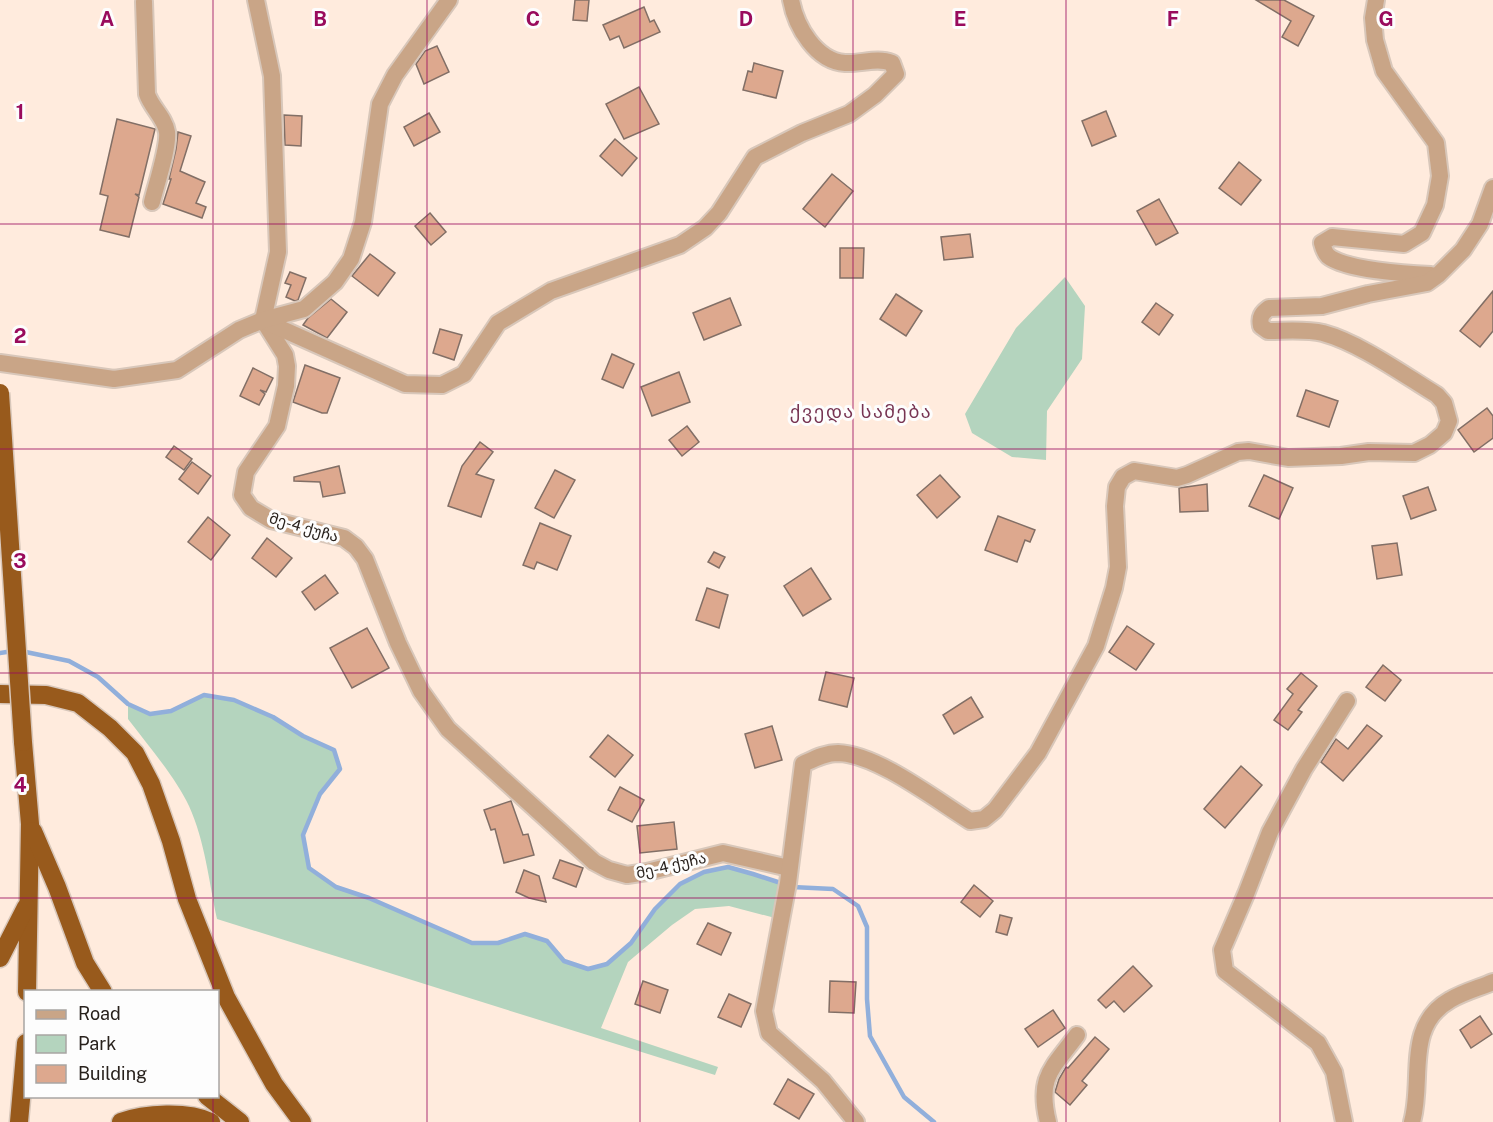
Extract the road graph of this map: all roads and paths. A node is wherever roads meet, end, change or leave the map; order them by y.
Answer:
1 (256, 0) edge
2 (448, 0) edge
3 (791, 0) edge
4 (1376, 0) edge
5 (144, 1) edge
6 (1493, 188) edge
7 (152, 202) dead end
8 (1438, 275) junction
9 (263, 320) junction
10 (0, 363) edge
11 (0, 393) edge
12 (0, 694) edge
13 (1347, 701) dead end
14 (30, 824) junction
15 (787, 883) junction
16 (28, 903) junction
17 (0, 958) edge
18 (1493, 982) edge
19 (27, 990) edge
20 (102, 990) edge
21 (1077, 1035) dead end
22 (24, 1066) edge
23 (210, 1098) edge
24 (19, 1122) edge
25 (121, 1122) edge
26 (211, 1122) edge
27 (240, 1122) edge
28 (302, 1122) edge
29 (856, 1122) edge
30 (1048, 1122) edge
31 (1344, 1122) edge
32 (1412, 1122) edge

1 - 9 street
2 - 9 street
3 - 9 street
4 - 8 street
5 - 7 street
6 - 8 street
8 - 15 street
9 - 10 street
9 - 15 street, მე-4 ქუჩა
11 - 14 highway, bridge
12 - 28 highway
13 - 31 street
14 - 16 highway
14 - 20 highway
15 - 29 street
16 - 17 highway
16 - 19 highway
18 - 32 street
21 - 30 street
22 - 24 highway
23 - 27 highway
25 - 26 highway

